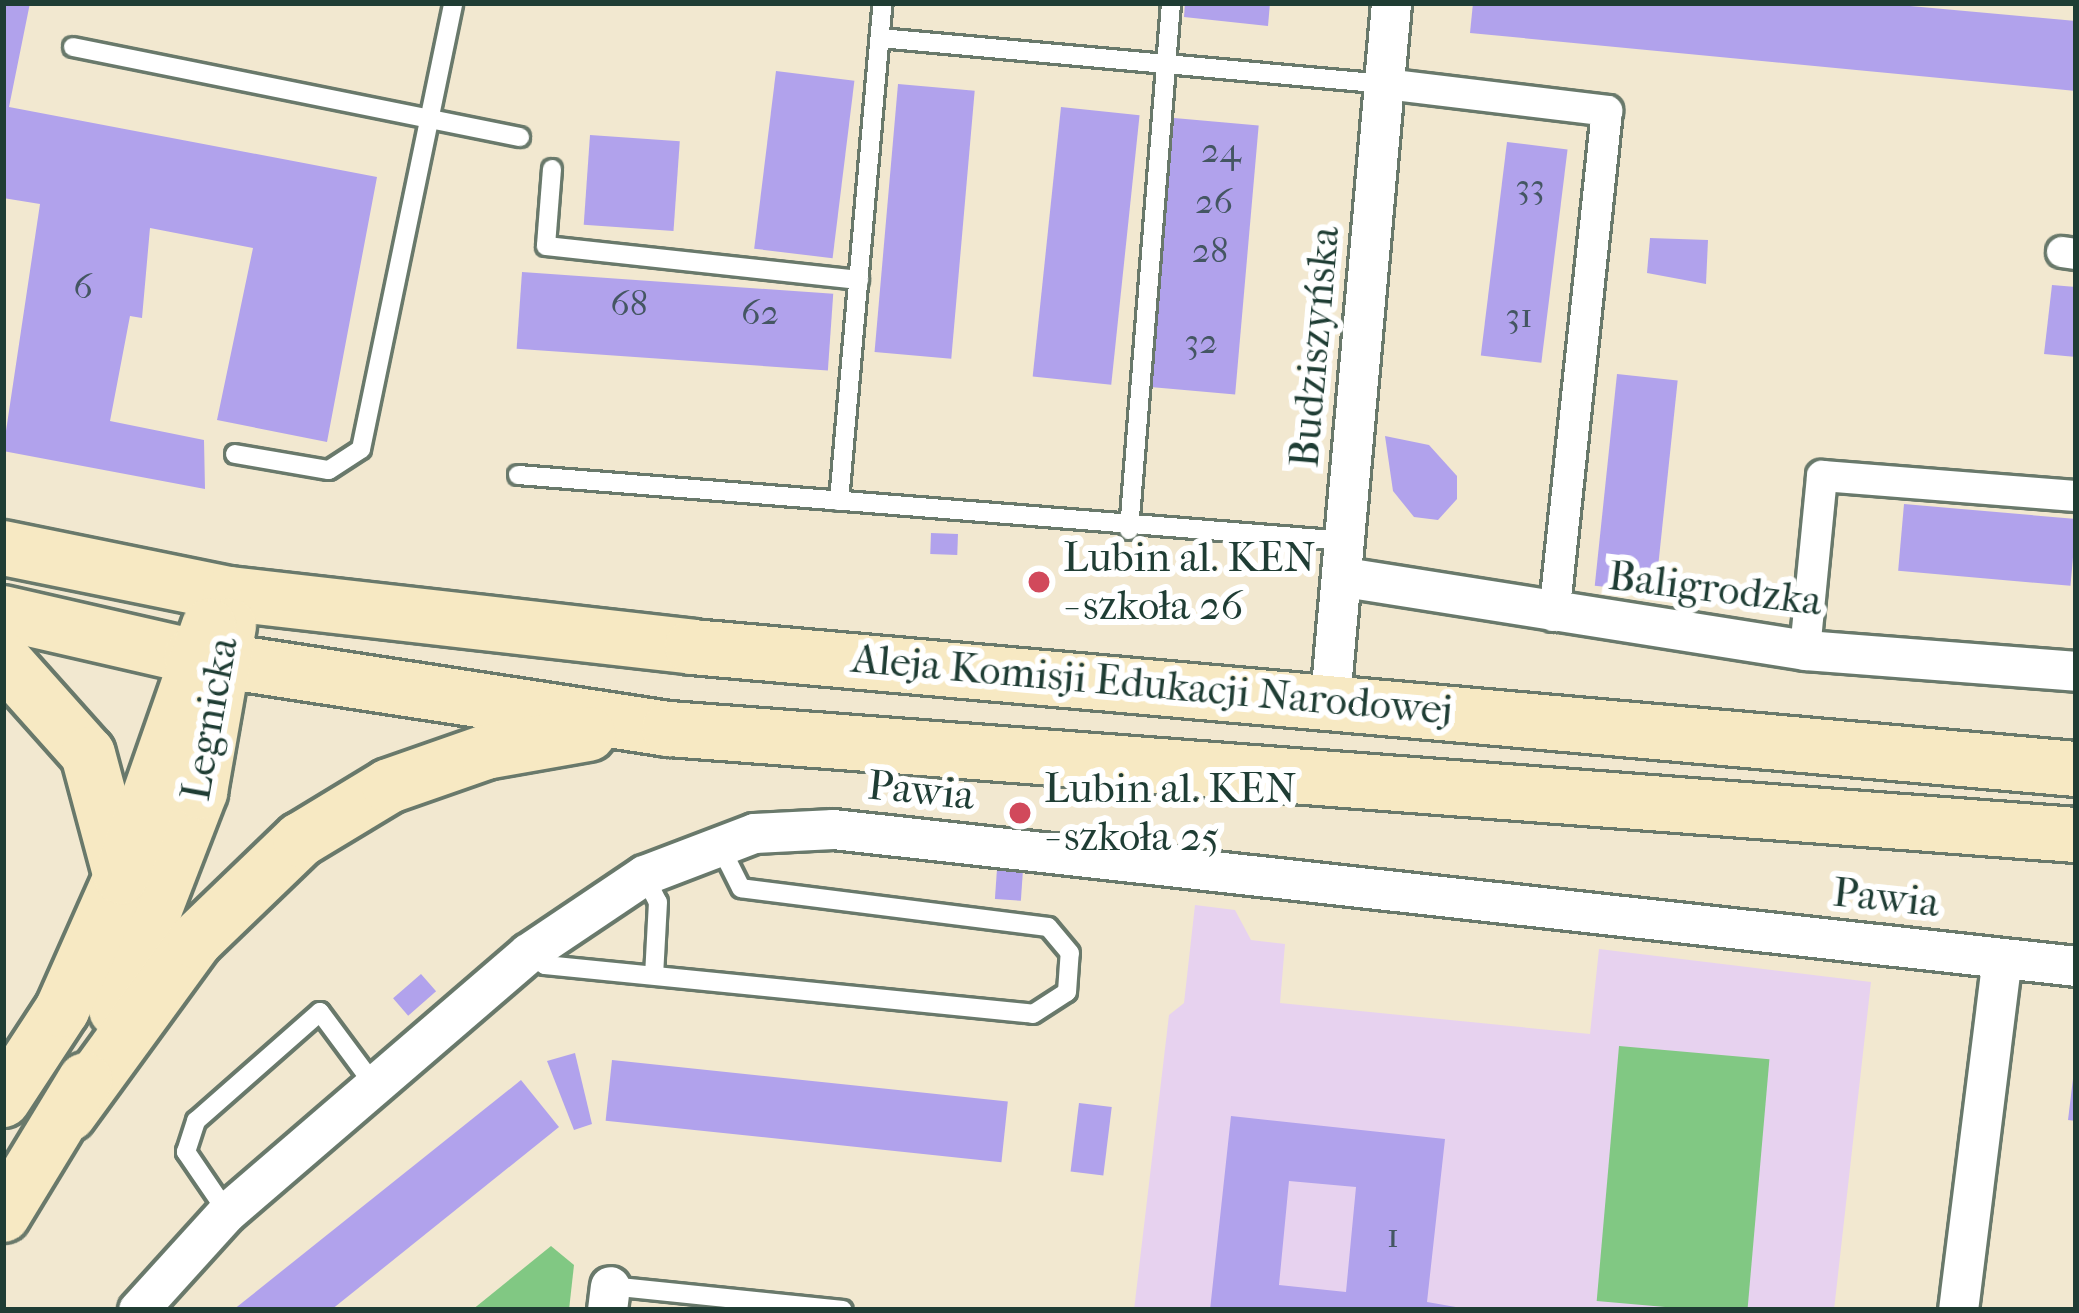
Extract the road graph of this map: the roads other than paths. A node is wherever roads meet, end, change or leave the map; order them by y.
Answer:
1 (453, 3) edge
2 (883, 3) edge
3 (1172, 3) edge
4 (1391, 3) edge
5 (880, 38) junction
6 (73, 47) dead end
7 (1166, 68) junction
8 (1385, 84) junction
9 (429, 118) junction
10 (520, 137) dead end
11 (552, 169) dead end
12 (859, 280) junction
13 (235, 454) dead end
14 (518, 475) dead end
15 (2076, 496) edge
16 (839, 502) junction
17 (1129, 530) junction
18 (3, 548) edge
19 (1346, 559) junction
20 (230, 594) junction
21 (3, 613) edge
22 (1554, 616) junction
23 (1805, 650) junction
24 (3, 659) edge
25 (209, 659) junction
26 (2076, 671) edge
27 (1330, 698) junction
28 (668, 729) junction
29 (2076, 769) edge
30 (2076, 835) edge
31 (718, 842) junction
32 (644, 875) junction
33 (121, 877) junction
34 (528, 952) junction
35 (2002, 959) junction
36 (2076, 967) edge
37 (654, 975) junction
38 (372, 1082) junction
39 (3, 1100) edge
40 (69, 1114) junction
41 (227, 1211) junction
42 (3, 1215) edge
43 (609, 1298) edge
44 (138, 1310) edge
45 (842, 1310) edge
46 (1958, 1310) edge

1 - 9 lane
2 - 5 lane
3 - 7 lane
4 - 8 street, Budziszyńska
5 - 7 lane
5 - 12 lane
6 - 9 lane
7 - 8 lane
7 - 17 lane
8 - 19 street, Budziszyńska
8 - 22 street
9 - 10 lane
9 - 13 lane
11 - 12 lane
12 - 16 lane
14 - 16 lane
15 - 23 street
16 - 17 lane
17 - 19 lane
18 - 20 main road, Aleja Komisji Edukacji Narodowej
19 - 22 street, Baligrodzka
19 - 27 street, Budziszyńska
20 - 25 main road, Legnicka
20 - 27 main road, Aleja Komisji Edukacji Narodowej
21 - 25 main road
22 - 23 street, Baligrodzka
23 - 26 street, Baligrodzka
24 - 33 main road
25 - 28 main road
25 - 33 main road, Legnicka
25 - 40 main road, Legnicka
27 - 29 main road, Aleja Komisji Edukacji Narodowej
28 - 30 main road, Aleja Komisji Edukacji Narodowej
28 - 40 main road
31 - 32 street, Pawia
31 - 35 street, Pawia
31 - 37 lane
32 - 34 street, Pawia
32 - 37 lane
33 - 39 main road, Legnicka
34 - 37 lane
34 - 38 street, Pawia
35 - 36 street, Pawia
35 - 46 street
38 - 41 street, Pawia
38 - 41 lane
40 - 42 main road, Legnicka
41 - 44 street, Pawia
43 - 45 lane

